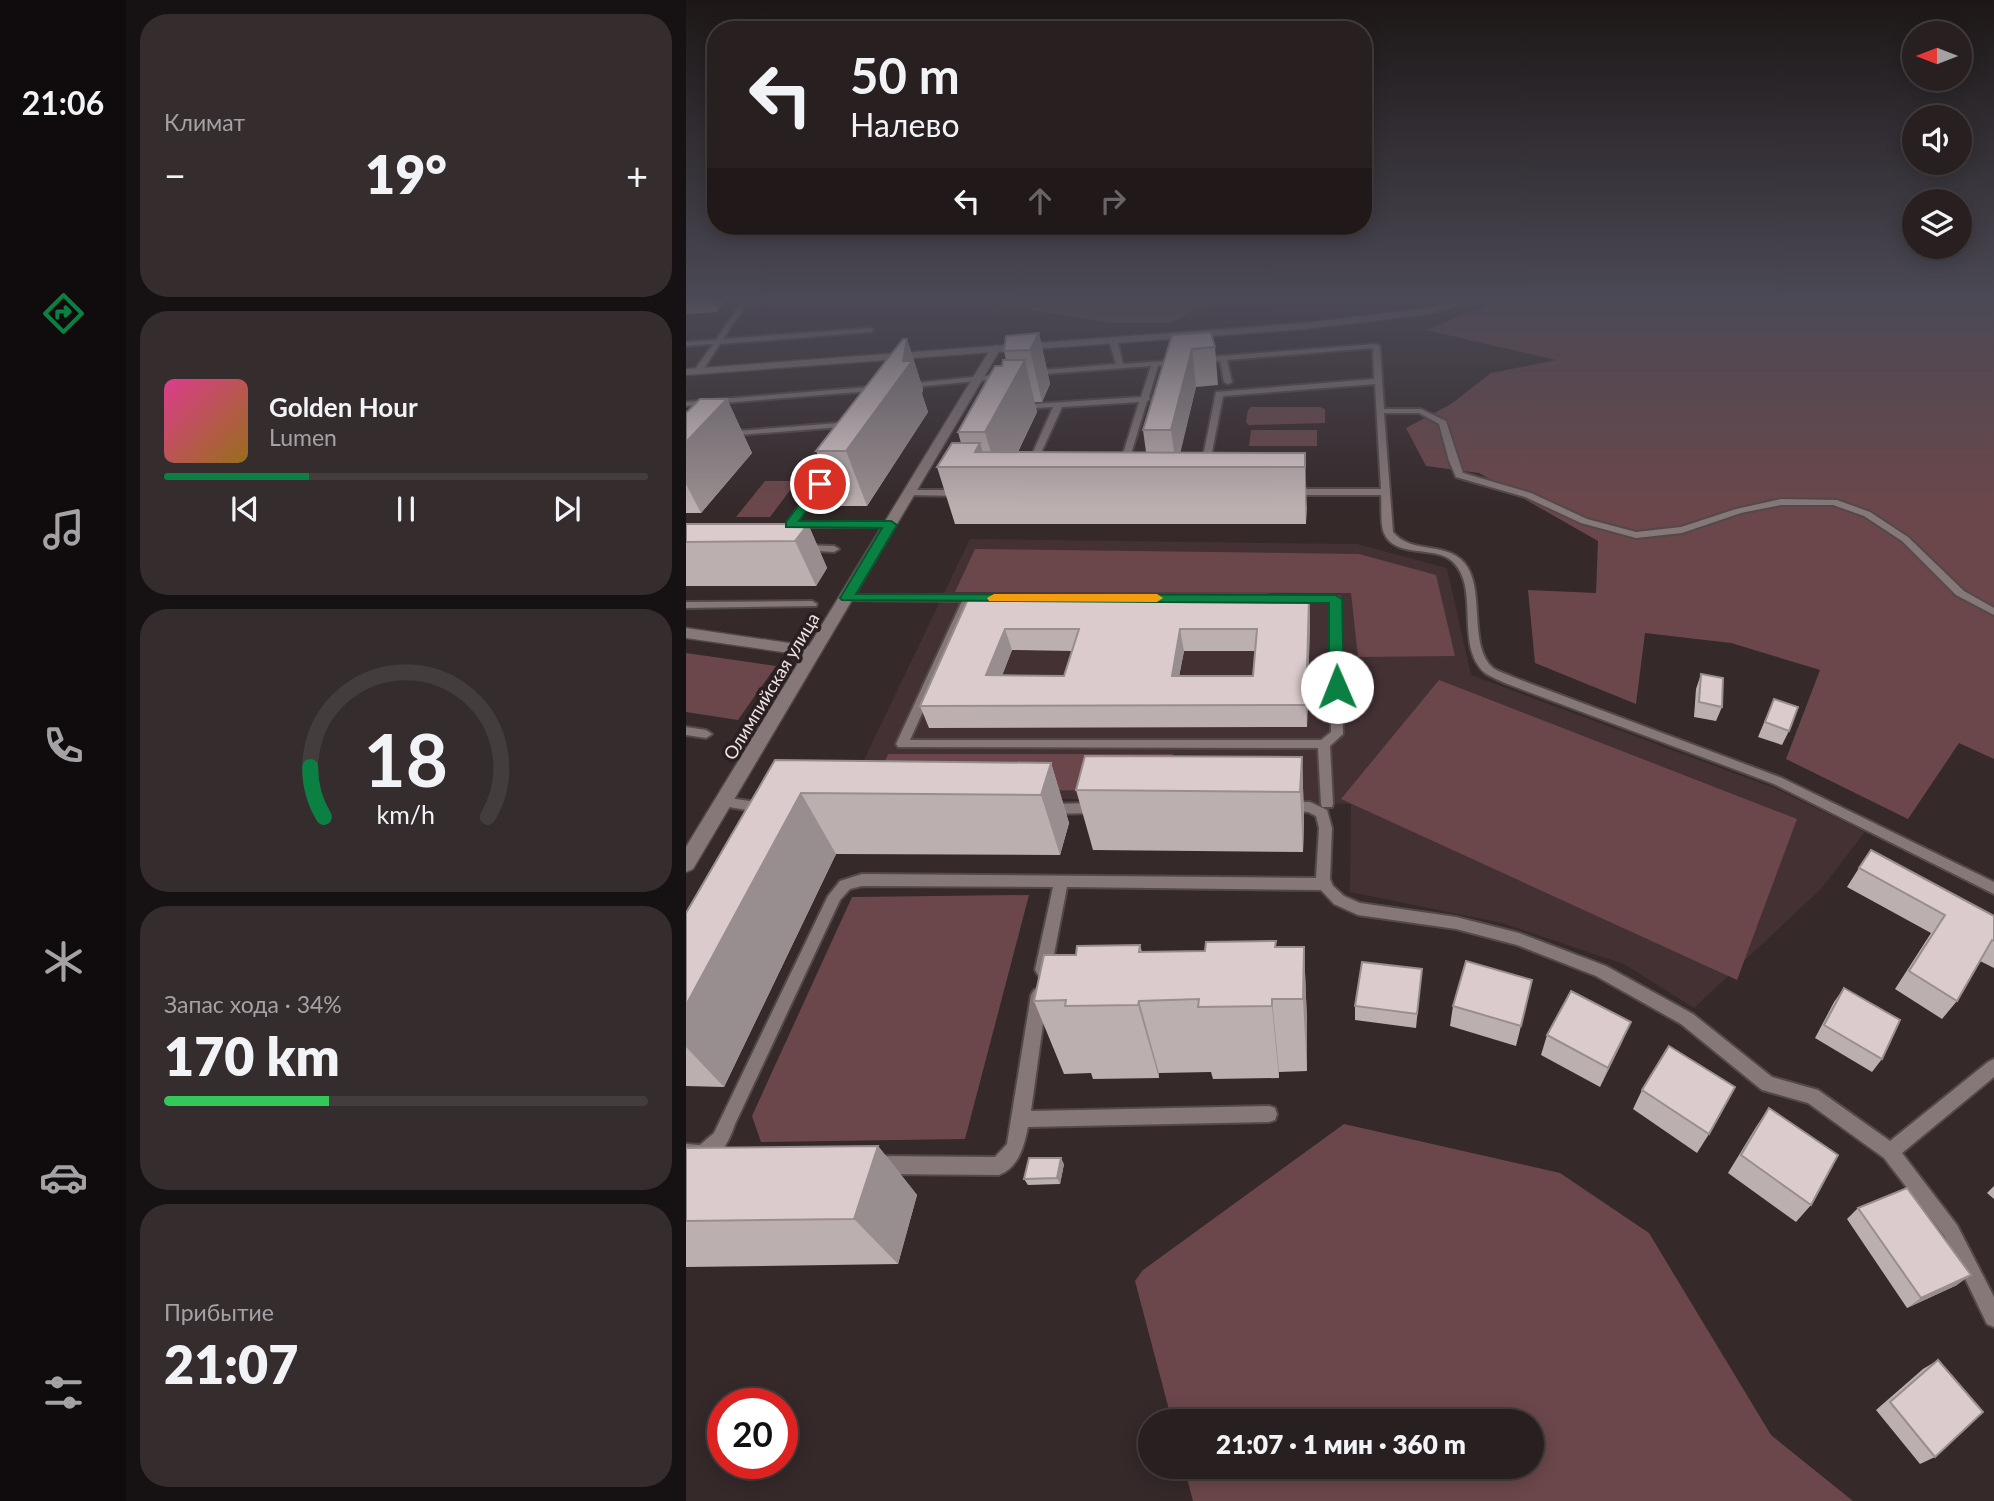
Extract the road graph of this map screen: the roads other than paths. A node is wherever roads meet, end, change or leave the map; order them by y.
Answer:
1 (701, 367) edge
2 (749, 367) edge
3 (985, 367) edge
4 (1107, 367) edge
5 (1154, 367) edge
6 (1225, 367) edge
7 (1377, 367) edge
8 (698, 371) junction
9 (686, 372) edge
10 (1022, 374) edge
11 (1008, 375) edge
12 (977, 380) junction
13 (1378, 381) junction
14 (1228, 382) dead end
15 (1146, 399) junction
16 (739, 400) junction
17 (686, 404) edge
18 (1058, 406) junction
19 (1004, 408) edge
20 (733, 410) dead end
21 (1380, 411) junction
22 (865, 423) edge
23 (723, 427) edge
24 (843, 453) edge
25 (1025, 480) edge
26 (1203, 480) edge
27 (950, 481) edge
28 (1119, 481) edge
29 (1280, 492) edge
30 (1385, 492) junction
31 (910, 493) junction
32 (943, 493) junction
33 (968, 493) edge
34 (891, 525) junction
35 (798, 548) edge
36 (834, 548) dead end
37 (847, 598) junction
38 (969, 598) junction
39 (812, 604) dead end
40 (686, 605) edge
41 (1994, 612) edge
42 (686, 633) edge
43 (814, 652) junction
44 (686, 731) edge
45 (706, 734) dead end
46 (1324, 744) junction
47 (722, 802) junction
48 (1327, 804) dead end
49 (1282, 807) edge
50 (1105, 808) edge
51 (1036, 809) edge
52 (781, 810) edge
53 (686, 864) edge
54 (1061, 882) junction
55 (1322, 884) junction
56 (1994, 888) edge
57 (1994, 1067) edge
58 (1269, 1114) dead end
59 (1021, 1119) junction
60 (1890, 1152) junction
61 (694, 1154) edge
62 (722, 1160) edge
63 (865, 1164) edge
64 (1994, 1317) edge

1 - 8 lane
2 - 8 street
3 - 12 street, Олимпийская улица
4 - 10 lane
5 - 15 lane
6 - 14 lane
7 - 13 lane
8 - 9 street
11 - 12 lane
12 - 16 lane
12 - 31 street, Олимпийская улица
13 - 21 lane
13 - 26 lane
15 - 18 lane
15 - 28 lane
16 - 17 lane
16 - 20 lane
18 - 19 lane
18 - 25 lane
21 - 30 lane
21 - 41 lane
22 - 23 lane
24 - 34 lane
27 - 32 lane
29 - 30 lane
30 - 56 lane
31 - 32 lane
31 - 34 street, Олимпийская улица
32 - 33 lane
34 - 37 street, Олимпийская улица
35 - 36 lane
37 - 38 lane
37 - 43 street, Олимпийская улица
38 - 46 lane
38 - 46 lane
39 - 40 lane
42 - 43 street
43 - 47 street, Олимпийская улица
44 - 45 lane
46 - 48 lane
47 - 52 lane
47 - 53 street, Олимпийская улица
49 - 55 lane
50 - 51 lane
54 - 55 lane
54 - 59 lane
54 - 61 lane
55 - 60 lane
57 - 60 lane
58 - 59 lane
59 - 63 lane
60 - 64 lane
61 - 62 lane

